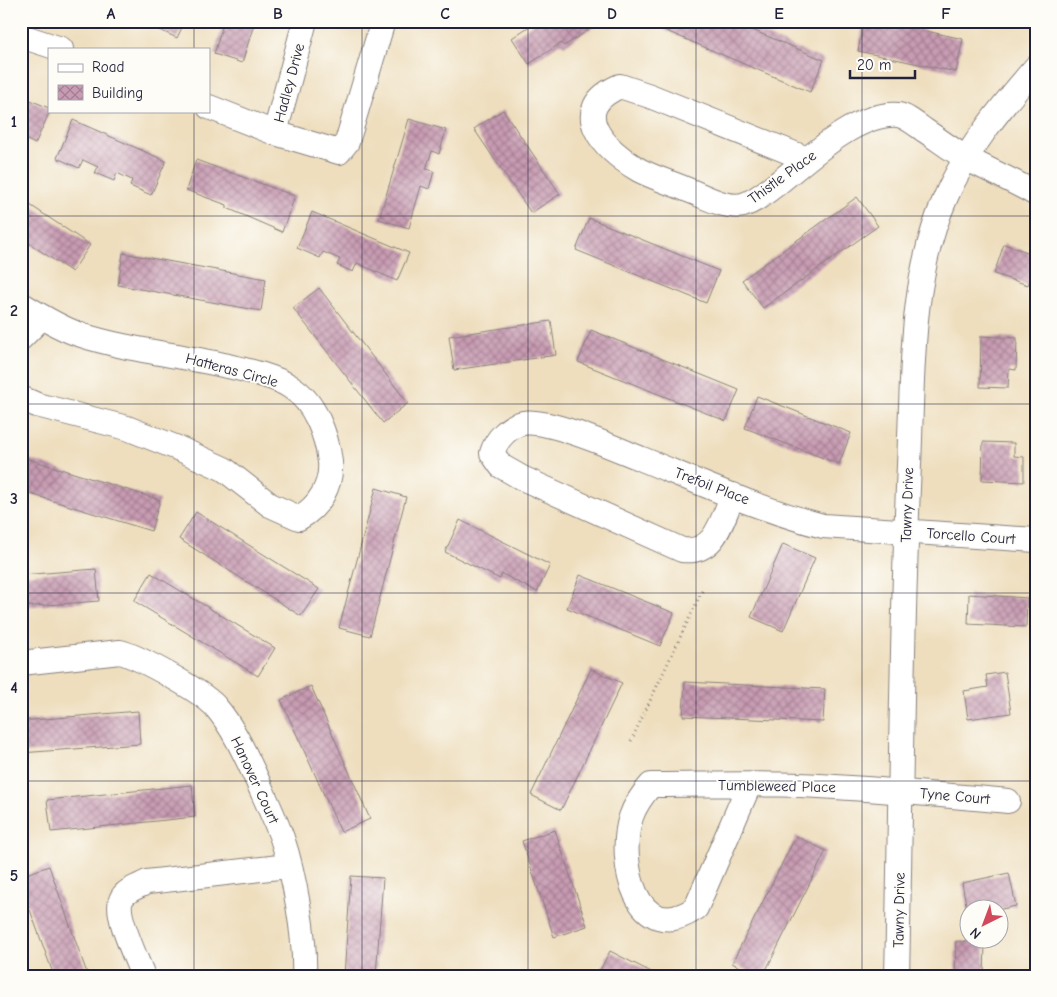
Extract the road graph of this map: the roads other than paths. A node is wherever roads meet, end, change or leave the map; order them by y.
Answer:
1 (305, 21) edge
2 (383, 21) edge
3 (21, 36) edge
4 (57, 48) edge
5 (1036, 67) edge
6 (210, 107) edge
7 (275, 133) junction
8 (967, 158) junction
9 (807, 159) junction
10 (1036, 194) edge
11 (21, 304) edge
12 (42, 317) junction
13 (21, 338) edge
14 (21, 398) edge
15 (733, 495) junction
16 (906, 532) junction
17 (1036, 540) edge
18 (21, 663) edge
19 (749, 785) junction
20 (902, 791) junction
21 (1008, 801) dead end
22 (288, 866) junction
23 (144, 976) edge
24 (304, 976) edge
25 (897, 976) edge

1 - 7 street, Hadley Drive
2 - 7 street
3 - 4 street
5 - 8 street, Tawny Drive
6 - 7 street, Hadley Drive
8 - 9 street, Thistle Place
8 - 10 street, Thistle Place
8 - 16 street, Tawny Drive
9 - 9 street, Thistle Place
11 - 12 street, Hatteras Circle
12 - 13 street
12 - 14 street, Hatteras Circle
15 - 15 street, Trefoil Place
15 - 16 street, Trefoil Place
16 - 17 street, Torcello Court
16 - 20 street, Tawny Drive
18 - 22 street, Hanover Court
19 - 19 street, Tumbleweed Place
19 - 20 street, Tumbleweed Place
20 - 21 street, Tyne Court
20 - 25 street, Tawny Drive
22 - 23 street
22 - 24 street, Hanover Court

